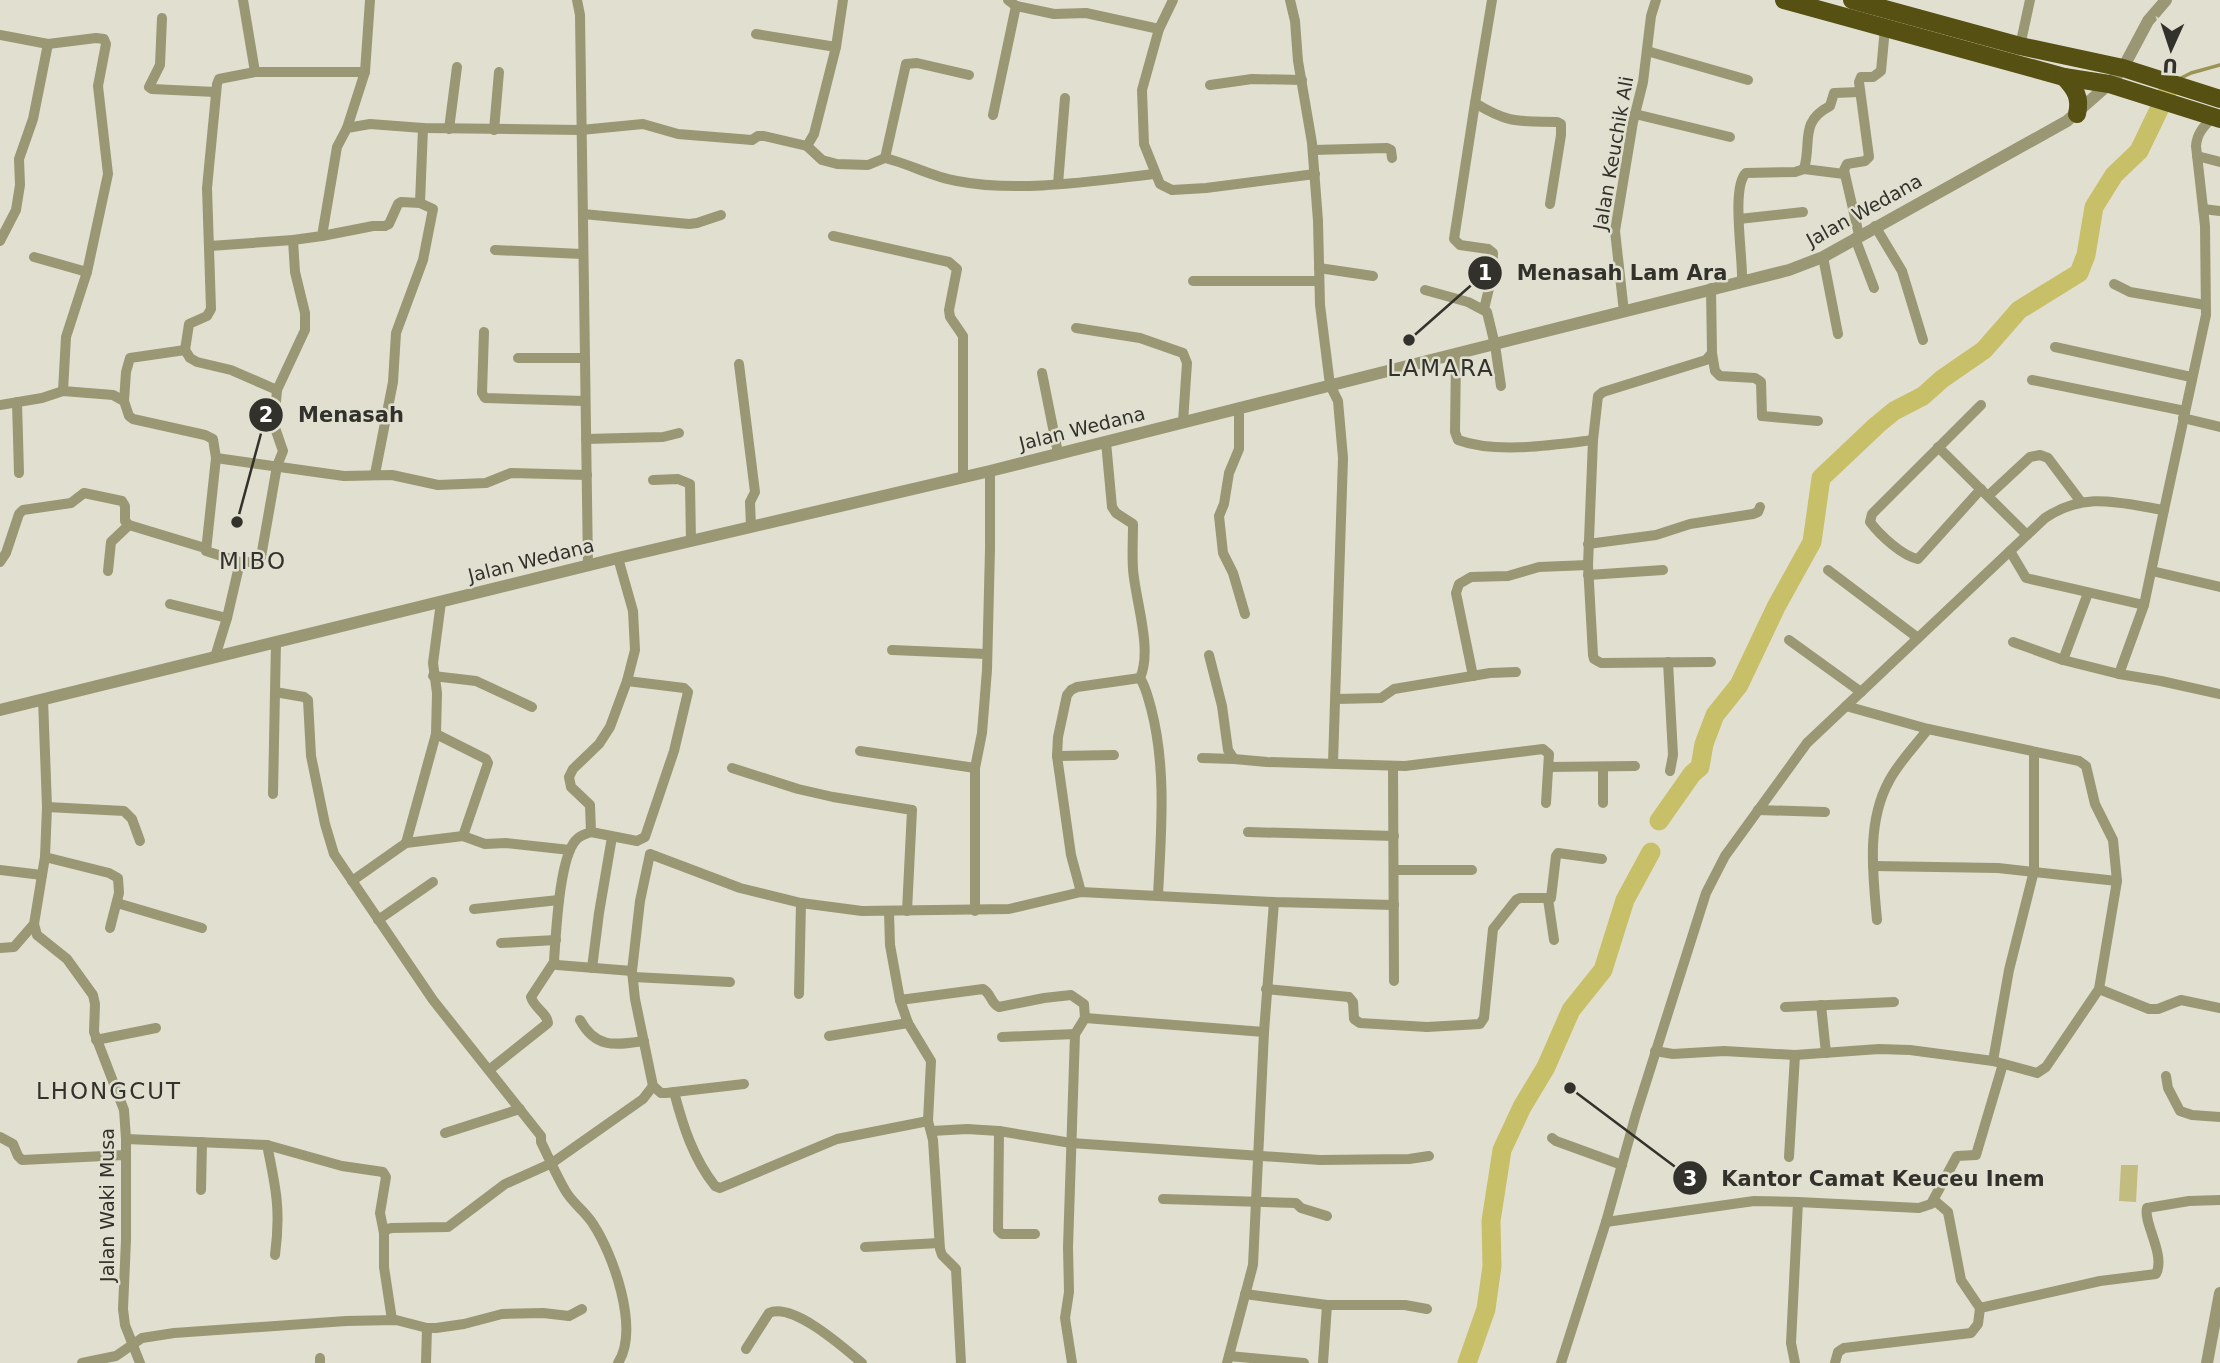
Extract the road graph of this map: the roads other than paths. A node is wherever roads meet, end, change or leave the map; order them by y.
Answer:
1 (243, 0) edge
2 (370, 0) edge
3 (577, 0) edge
4 (843, 0) edge
5 (1089, 0) edge
6 (1173, 0) edge
7 (1290, 0) edge
8 (1492, 0) edge
9 (1656, 0) edge
10 (1784, 0) edge
11 (1852, 0) edge
12 (2030, 0) edge
13 (2166, 0) edge
14 (1012, 3) edge
15 (1086, 13) junction
16 (162, 18) dead end
17 (1885, 28) junction
18 (1159, 29) junction
19 (755, 34) dead end
20 (0, 35) edge
21 (48, 44) junction
22 (2020, 46) junction
23 (835, 47) junction
24 (1647, 51) junction
25 (457, 67) dead end
26 (2123, 68) junction
27 (255, 72) junction
28 (365, 72) junction
29 (499, 72) dead end
30 (969, 75) dead end
31 (2064, 77) junction
32 (1301, 80) junction
33 (1748, 80) dead end
34 (2109, 84) junction
35 (1210, 85) dead end
36 (215, 92) junction
37 (1860, 93) junction
38 (2215, 97) edge
39 (1065, 98) dead end
40 (1475, 103) junction
41 (1634, 114) junction
42 (2077, 114) junction
43 (993, 115) dead end
44 (2216, 118) edge
45 (347, 128) junction
46 (423, 128) junction
47 (449, 129) junction
48 (494, 130) junction
49 (581, 130) junction
50 (1730, 137) dead end
51 (807, 146) junction
52 (1313, 150) junction
53 (2197, 156) junction
54 (886, 158) junction
55 (1392, 158) dead end
56 (2220, 162) edge
57 (1804, 169) junction
58 (1154, 174) junction
59 (1315, 174) junction
60 (1844, 174) junction
61 (1058, 184) junction
62 (420, 203) junction
63 (1550, 204) dead end
64 (2203, 209) junction
65 (2220, 211) edge
66 (1803, 212) dead end
67 (583, 214) junction
68 (721, 215) dead end
69 (1740, 219) junction
70 (1875, 226) junction
71 (322, 236) junction
72 (833, 236) dead end
73 (1857, 237) junction
74 (293, 240) junction
75 (0, 241) edge
76 (210, 246) junction
77 (495, 250) dead end
78 (582, 254) junction
79 (34, 257) dead end
80 (1823, 257) junction
81 (1319, 268) junction
82 (87, 272) junction
83 (1373, 276) dead end
84 (1193, 281) dead end
85 (1319, 281) junction
86 (1742, 281) junction
87 (2114, 284) dead end
88 (1712, 288) junction
89 (1874, 288) dead end
90 (1424, 290) dead end
91 (1484, 309) junction
92 (2205, 310) junction
93 (1623, 312) junction
94 (2220, 318) edge
95 (1076, 328) dead end
96 (484, 332) dead end
97 (1838, 334) dead end
98 (1923, 340) dead end
99 (1496, 345) junction
100 (2054, 347) dead end
101 (185, 350) junction
102 (1712, 353) junction
103 (1456, 355) junction
104 (518, 358) dead end
105 (584, 358) junction
106 (739, 364) dead end
107 (1042, 373) dead end
108 (2191, 377) junction
109 (2032, 380) dead end
110 (1330, 385) junction
111 (1501, 386) dead end
112 (276, 390) junction
113 (63, 391) junction
114 (124, 401) junction
115 (585, 401) junction
116 (17, 402) junction
117 (0, 405) edge
118 (1981, 405) dead end
119 (1239, 408) junction
120 (2184, 415) junction
121 (1818, 421) dead end
122 (1184, 422) junction
123 (2220, 427) edge
124 (680, 433) dead end
125 (586, 439) junction
126 (1592, 440) junction
127 (1105, 442) junction
128 (1938, 447) junction
129 (1058, 453) junction
130 (216, 458) junction
131 (277, 466) junction
132 (990, 471) junction
133 (19, 473) dead end
134 (375, 474) junction
135 (587, 475) junction
136 (963, 477) junction
137 (653, 480) dead end
138 (1984, 493) junction
139 (2081, 502) junction
140 (1760, 506) dead end
141 (2164, 510) junction
142 (130, 525) junction
143 (751, 527) junction
144 (2027, 535) junction
145 (691, 541) junction
146 (1588, 544) junction
147 (205, 548) junction
148 (2010, 551) junction
149 (618, 558) junction
150 (0, 562) edge
151 (240, 562) junction
152 (587, 566) junction
153 (1588, 570) junction
154 (1663, 570) dead end
155 (1828, 570) dead end
156 (108, 571) dead end
157 (2152, 571) junction
158 (2220, 587) edge
159 (2088, 593) junction
160 (441, 602) junction
161 (170, 604) dead end
162 (2144, 605) junction
163 (1245, 614) dead end
164 (227, 618) junction
165 (1918, 638) junction
166 (1788, 640) dead end
167 (276, 642) junction
168 (2014, 642) dead end
169 (892, 650) dead end
170 (987, 654) junction
171 (1209, 655) dead end
172 (215, 657) junction
173 (2063, 660) junction
174 (1668, 662) junction
175 (1711, 662) dead end
176 (1516, 672) dead end
177 (2119, 674) junction
178 (433, 676) junction
179 (1473, 676) junction
180 (1140, 678) junction
181 (627, 681) junction
182 (275, 692) junction
183 (1861, 692) junction
184 (2220, 694) edge
185 (43, 699) junction
186 (1336, 699) junction
187 (532, 706) dead end
188 (1846, 706) junction
189 (0, 709) edge
190 (1928, 729) junction
191 (436, 734) junction
192 (860, 751) dead end
193 (2034, 753) junction
194 (1114, 755) dead end
195 (1057, 756) junction
196 (1202, 758) dead end
197 (1234, 759) junction
198 (1333, 763) junction
199 (1603, 766) junction
200 (1635, 766) dead end
201 (1393, 767) junction
202 (1549, 767) junction
203 (732, 768) dead end
204 (975, 768) junction
205 (1670, 771) dead end
206 (273, 794) dead end
207 (1546, 803) dead end
208 (1603, 803) dead end
209 (47, 807) junction
210 (1758, 810) junction
211 (1825, 812) dead end
212 (591, 832) junction
213 (1248, 832) dead end
214 (463, 836) junction
215 (1394, 836) junction
216 (612, 837) junction
217 (640, 840) junction
218 (140, 841) dead end
219 (406, 843) junction
220 (570, 850) junction
221 (649, 856) junction
222 (45, 857) junction
223 (1602, 859) dead end
224 (1872, 866) junction
225 (0, 870) edge
226 (1394, 870) junction
227 (1472, 870) dead end
228 (2034, 871) junction
229 (42, 875) junction
230 (352, 881) junction
231 (2117, 881) junction
232 (433, 882) dead end
233 (1081, 891) junction
234 (1158, 895) junction
235 (1548, 899) junction
236 (559, 900) junction
237 (1273, 902) junction
238 (117, 903) junction
239 (802, 903) junction
240 (1394, 905) junction
241 (474, 909) dead end
242 (908, 911) junction
243 (975, 911) junction
244 (889, 912) junction
245 (378, 920) junction
246 (1877, 920) dead end
247 (34, 924) junction
248 (110, 928) dead end
249 (202, 928) dead end
250 (556, 940) junction
251 (1553, 940) dead end
252 (501, 943) dead end
253 (0, 948) edge
254 (554, 962) junction
255 (593, 968) junction
256 (633, 974) junction
257 (1394, 981) dead end
258 (730, 982) dead end
259 (1266, 989) junction
260 (2099, 989) junction
261 (799, 994) dead end
262 (900, 1000) junction
263 (1894, 1002) dead end
264 (1821, 1005) junction
265 (1785, 1007) dead end
266 (2220, 1008) edge
267 (1085, 1018) junction
268 (580, 1020) dead end
269 (908, 1023) junction
270 (156, 1028) dead end
271 (1264, 1032) junction
272 (1075, 1034) junction
273 (829, 1036) dead end
274 (1002, 1037) dead end
275 (96, 1040) junction
276 (644, 1041) junction
277 (1655, 1051) junction
278 (1826, 1053) junction
279 (1795, 1055) junction
280 (1998, 1063) junction
281 (489, 1070) junction
282 (2166, 1076) dead end
283 (744, 1084) dead end
284 (653, 1086) junction
285 (674, 1091) junction
286 (520, 1109) junction
287 (2220, 1117) edge
288 (930, 1126) junction
289 (999, 1131) junction
290 (445, 1133) dead end
291 (0, 1137) edge
292 (1552, 1138) dead end
293 (126, 1139) junction
294 (202, 1142) junction
295 (1071, 1143) junction
296 (267, 1145) junction
297 (125, 1155) junction
298 (1259, 1156) junction
299 (1429, 1156) dead end
300 (1789, 1157) dead end
301 (552, 1163) junction
302 (1622, 1165) junction
303 (201, 1190) dead end
304 (1163, 1199) dead end
305 (1934, 1200) junction
306 (2220, 1200) edge
307 (1257, 1201) junction
308 (1798, 1202) junction
309 (1327, 1216) dead end
310 (1606, 1222) junction
311 (384, 1233) junction
312 (1035, 1234) dead end
313 (939, 1243) junction
314 (865, 1247) dead end
315 (275, 1255) dead end
316 (2220, 1293) edge
317 (1245, 1294) junction
318 (1327, 1305) junction
319 (1980, 1308) junction
320 (582, 1309) dead end
321 (1427, 1309) dead end
322 (2217, 1312) edge
323 (392, 1320) junction
324 (427, 1328) junction
325 (133, 1345) junction
326 (746, 1349) dead end
327 (1228, 1360) edge
328 (82, 1363) edge
329 (140, 1363) edge
330 (426, 1363) edge
331 (618, 1363) edge
332 (862, 1363) edge
333 (961, 1363) edge
334 (1072, 1363) edge
335 (1304, 1363) edge
336 (1323, 1363) edge
337 (1561, 1363) edge
338 (1795, 1363) edge
339 (1835, 1363) edge
340 (2207, 1363) edge

1 - 27 street
2 - 28 street
3 - 49 street
4 - 23 street
5 - 15 street
6 - 18 street
7 - 32 street
8 - 40 street
9 - 24 street, Jalan Keuchik Ali
10 - 17 highway
11 - 22 highway
12 - 22 street
13 - 26 street, Jalan Wedana
14 - 15 street
14 - 43 street
15 - 18 street
16 - 36 street
17 - 31 highway
17 - 37 street
18 - 58 street
19 - 23 street
20 - 21 street
21 - 75 street
21 - 82 street
22 - 26 highway
23 - 51 street
24 - 33 street
24 - 41 street, Jalan Keuchik Ali
25 - 47 street
26 - 34 street, Jalan Wedana
26 - 38 highway
27 - 28 street
27 - 36 street
28 - 45 street
29 - 48 street
30 - 54 street
31 - 34 highway
31 - 42 highway
32 - 35 street
32 - 52 street
34 - 42 street, Jalan Wedana
34 - 44 highway
36 - 76 street
37 - 57 street
37 - 60 street
39 - 61 street
40 - 63 street
40 - 91 street
41 - 50 street
41 - 93 street, Jalan Keuchik Ali
42 - 70 street, Jalan Wedana
44 - 53 street
45 - 46 street
45 - 71 street
46 - 47 street
46 - 62 street
47 - 48 street
48 - 49 street
49 - 51 street
49 - 67 street
51 - 54 street
52 - 55 street
52 - 59 street
53 - 56 street
53 - 64 street
54 - 61 street
57 - 60 street
57 - 69 street
58 - 59 street
58 - 61 street
59 - 81 street
60 - 73 street
62 - 71 street
62 - 134 street
64 - 65 street
64 - 92 street
66 - 69 street
67 - 68 street
67 - 78 street
69 - 86 street
70 - 73 street, Jalan Wedana
70 - 98 street
71 - 74 street
72 - 136 street
73 - 80 street, Jalan Wedana
73 - 89 street
74 - 76 street
74 - 112 street
76 - 101 street
77 - 78 street
78 - 105 street
79 - 82 street
80 - 86 street, Jalan Wedana
80 - 97 street
81 - 83 street
81 - 85 street
82 - 113 street
84 - 85 street
85 - 110 street
86 - 88 street, Jalan Wedana
87 - 92 street
88 - 93 street, Jalan Wedana
88 - 102 street
90 - 91 street
91 - 99 street
92 - 94 street
92 - 108 street
93 - 99 street, Jalan Wedana
95 - 122 street
96 - 115 street
99 - 103 street, Jalan Wedana
99 - 111 street
100 - 108 street
101 - 112 street
101 - 114 street
102 - 121 street
102 - 126 street
103 - 110 street, Jalan Wedana
103 - 126 street
104 - 105 street
105 - 115 street
106 - 143 street
107 - 129 street
108 - 120 street
109 - 120 street
110 - 119 street, Jalan Wedana
110 - 186 street
112 - 131 street
113 - 114 street
113 - 116 street
114 - 130 street
115 - 125 street
116 - 117 street
116 - 133 street
118 - 128 street
119 - 122 street, Jalan Wedana
119 - 163 street
120 - 123 street
120 - 141 street
122 - 127 street, Jalan Wedana
124 - 125 street
125 - 135 street
126 - 146 street
127 - 129 street, Jalan Wedana
127 - 180 street
128 - 138 street
128 - 138 street
129 - 132 street, Jalan Wedana
130 - 131 street
130 - 147 street
131 - 134 street
131 - 151 street
132 - 136 street, Jalan Wedana
132 - 170 street
134 - 135 street
135 - 152 street
136 - 143 street, Jalan Wedana
137 - 145 street
138 - 139 street
138 - 144 street
139 - 141 street
139 - 144 street
140 - 146 street
141 - 157 street
142 - 147 street
142 - 150 street
142 - 156 street
143 - 145 street, Jalan Wedana
144 - 148 street
145 - 149 street, Jalan Wedana
146 - 153 street
147 - 151 street
148 - 159 street
148 - 165 street
149 - 152 street, Jalan Wedana
149 - 181 street
151 - 164 street
152 - 160 street, Jalan Wedana
153 - 154 street
153 - 174 street
153 - 179 street
155 - 165 street
157 - 158 street
157 - 162 street
159 - 162 street
159 - 173 street
160 - 167 street, Jalan Wedana
160 - 178 street
161 - 164 street
162 - 177 street
164 - 172 street
165 - 183 street
166 - 183 street
167 - 172 street, Jalan Wedana
167 - 182 street
168 - 173 street
169 - 170 street
170 - 204 street
171 - 197 street
172 - 185 street, Jalan Wedana
173 - 177 street
174 - 175 street
174 - 205 street
176 - 179 street
177 - 184 street
178 - 187 street
178 - 191 street
179 - 186 street
180 - 195 street
180 - 234 street
181 - 212 street
181 - 217 street
182 - 206 street
182 - 230 street
183 - 188 street
185 - 189 street, Jalan Wedana
185 - 209 street
186 - 198 street
188 - 190 street
188 - 210 street
190 - 193 street
190 - 224 street
191 - 214 street
191 - 219 street
192 - 204 street
193 - 228 street
193 - 231 street
194 - 195 street
195 - 233 street
196 - 197 street
197 - 198 street
198 - 201 street
199 - 200 street
199 - 202 street
199 - 208 street
201 - 202 street
201 - 215 street
202 - 207 street
203 - 242 street
204 - 243 street
209 - 218 street
209 - 222 street
210 - 211 street
210 - 277 street
212 - 216 street
212 - 220 street
213 - 215 street
214 - 219 street
214 - 220 street
215 - 226 street
216 - 217 street
216 - 255 street
217 - 221 street
219 - 230 street
220 - 236 street
221 - 239 street
221 - 256 street
222 - 229 street
222 - 238 street
223 - 235 street
224 - 228 street
224 - 246 street
225 - 229 street
226 - 227 street
226 - 240 street
228 - 231 street
228 - 280 street
229 - 247 street
230 - 245 street
231 - 260 street
232 - 245 street
233 - 234 street
233 - 243 street
234 - 237 street
235 - 251 street
235 - 259 street
236 - 241 street
236 - 250 street
237 - 240 street
237 - 259 street
238 - 248 street
238 - 249 street
239 - 244 street
239 - 261 street
240 - 257 street
242 - 243 street
242 - 244 street
244 - 262 street
245 - 281 street
247 - 253 street
247 - 275 street, Jalan Waki Musa
250 - 252 street
250 - 254 street
254 - 255 street
254 - 281 street
255 - 256 street
256 - 258 street
256 - 276 street
259 - 271 street
260 - 266 street
260 - 280 street
262 - 267 street
262 - 269 street
263 - 264 street
264 - 265 street
264 - 278 street
267 - 271 street
267 - 272 street
268 - 276 street
269 - 273 street
269 - 288 street
270 - 275 street
271 - 298 street
272 - 274 street
272 - 295 street
275 - 293 street, Jalan Waki Musa
276 - 284 street
277 - 279 street
277 - 302 street
278 - 279 street
278 - 280 street
279 - 300 street
280 - 305 street
281 - 286 street
282 - 287 street
283 - 285 street
284 - 285 street
284 - 301 street
285 - 288 street
286 - 290 street
286 - 301 street
288 - 289 street
288 - 313 street
289 - 295 street
289 - 312 street
291 - 297 street
292 - 302 street
293 - 294 street
293 - 297 street, Jalan Waki Musa
294 - 296 street
294 - 303 street
295 - 298 street
295 - 334 street
296 - 311 street
296 - 315 street
297 - 325 street, Jalan Waki Musa
298 - 299 street
298 - 307 street
301 - 311 street
301 - 331 street
302 - 310 street
304 - 307 street
305 - 308 street
305 - 319 street
306 - 319 street
307 - 309 street
307 - 317 street
308 - 310 street
308 - 338 street
310 - 337 street
311 - 323 street
313 - 314 street
313 - 333 street
316 - 322 street
317 - 318 street
317 - 327 street
318 - 321 street
318 - 336 street
319 - 339 street
320 - 324 street
322 - 340 street
323 - 324 street
323 - 325 street
324 - 330 street
325 - 328 street
325 - 329 street, Jalan Waki Musa
326 - 332 street
327 - 335 street

